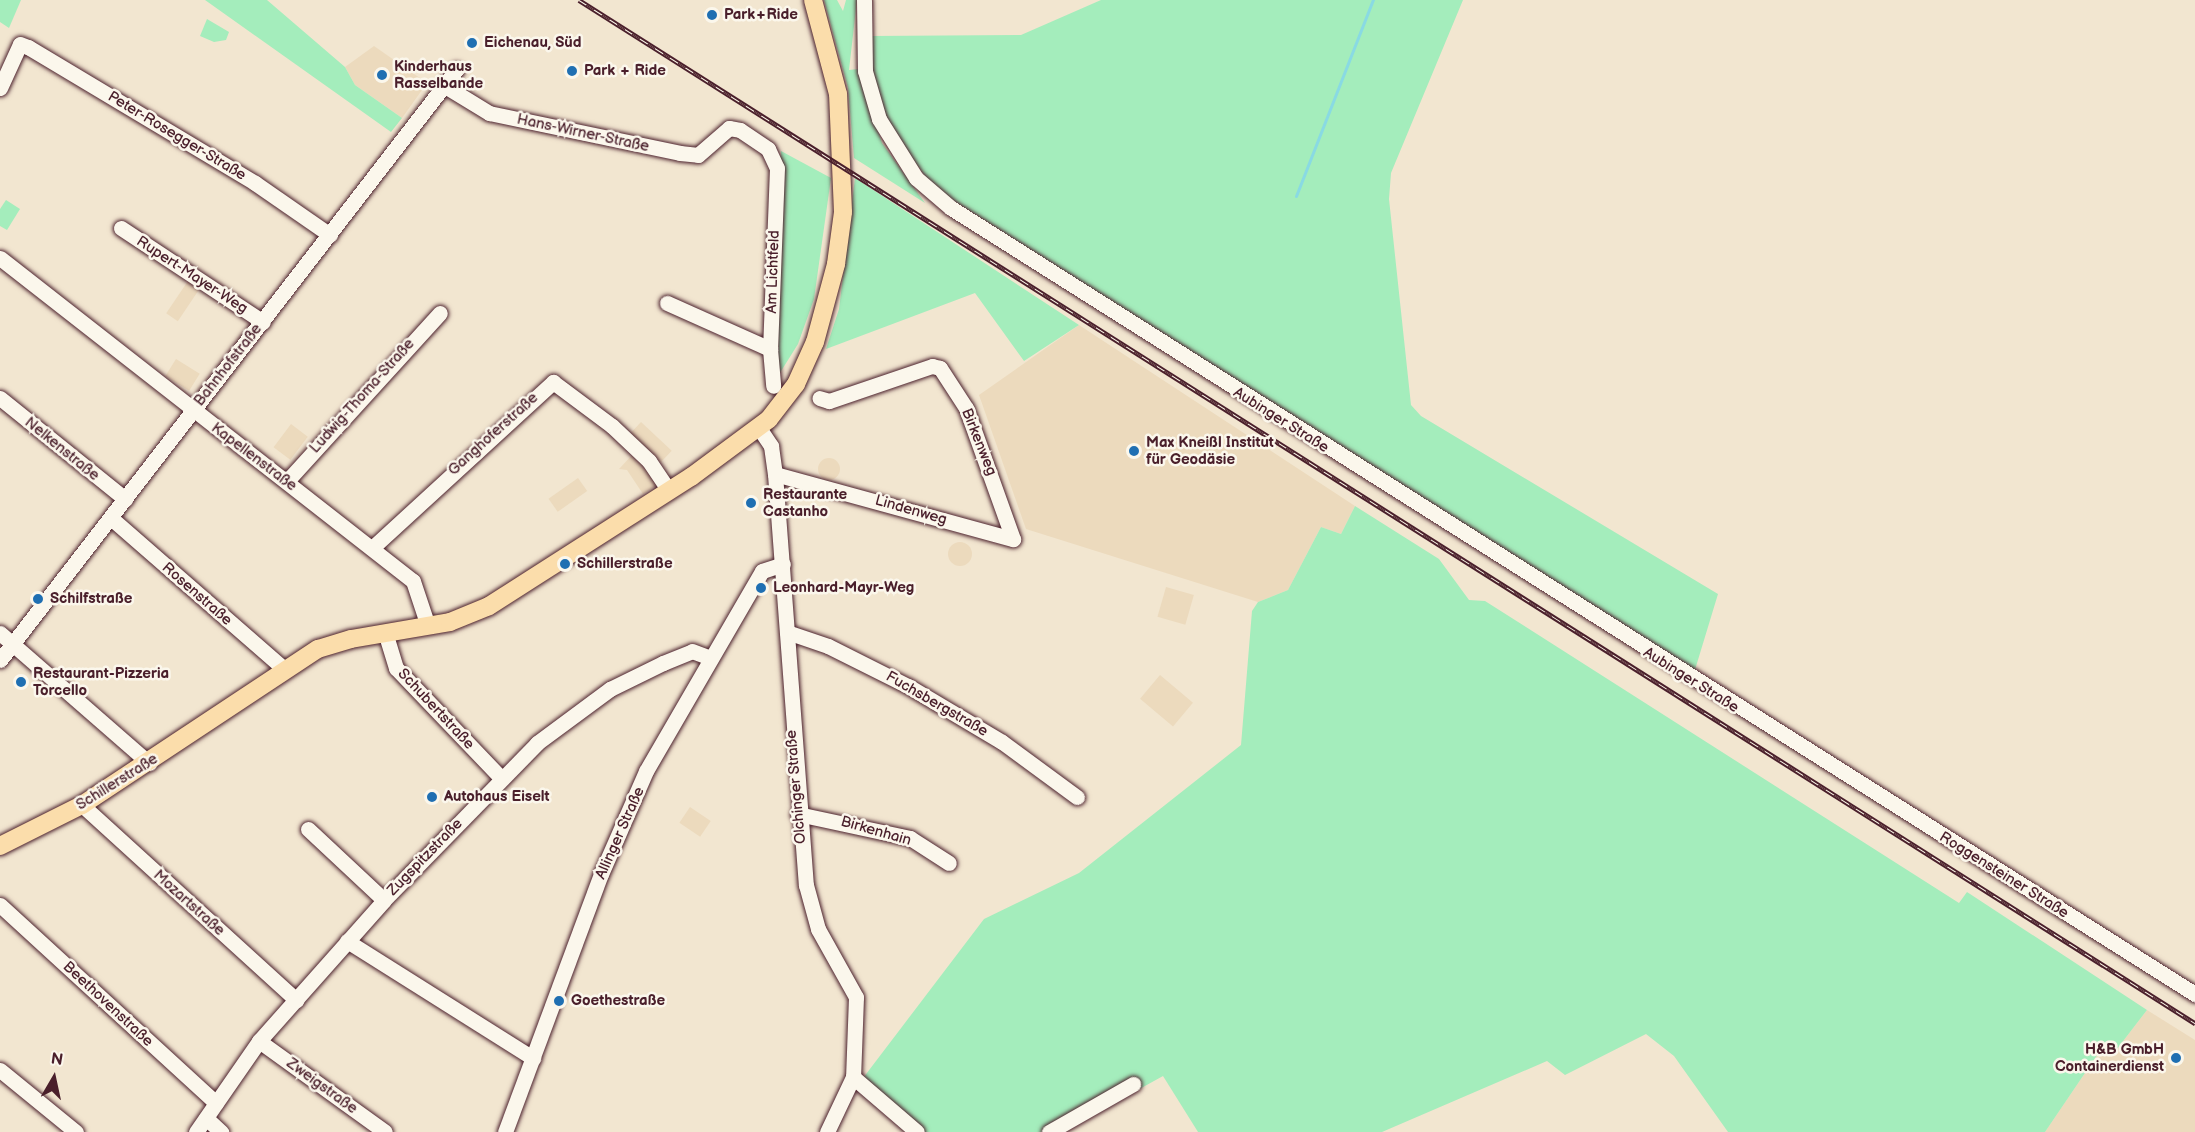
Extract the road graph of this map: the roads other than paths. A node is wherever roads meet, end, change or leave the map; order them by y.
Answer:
1 (813, 0) edge
2 (864, 0) edge
3 (456, 70) dead end
4 (445, 86) junction
5 (0, 88) edge
6 (775, 158) joint
7 (121, 228) dead end
8 (330, 235) junction
9 (0, 258) edge
10 (667, 303) dead end
11 (440, 313) dead end
12 (263, 322) junction
13 (770, 349) junction
14 (773, 386) dead end
15 (0, 398) edge
16 (819, 398) dead end
17 (193, 410) junction
18 (759, 428) junction
19 (775, 474) junction
20 (287, 482) junction
21 (668, 489) junction
22 (125, 499) junction
23 (111, 518) junction
24 (1013, 539) joint
25 (372, 548) junction
26 (783, 564) junction
27 (428, 626) junction
28 (386, 632) junction
29 (787, 632) junction
30 (0, 633) edge
31 (13, 644) junction
32 (708, 657) junction
33 (0, 660) edge
34 (284, 669) junction
35 (1813, 756) joint
36 (149, 763) junction
37 (501, 778) junction
38 (1077, 796) dead end
39 (82, 805) junction
40 (798, 814) junction
41 (308, 829) dead end
42 (0, 846) edge
43 (949, 863) dead end
44 (384, 900) junction
45 (0, 905) edge
46 (347, 941) junction
47 (2195, 994) edge
48 (296, 1000) junction
49 (259, 1041) junction
50 (533, 1058) junction
51 (0, 1070) edge
52 (853, 1077) junction
53 (1133, 1084) dead end
54 (216, 1103) junction
55 (206, 1118) junction
56 (76, 1132) edge
57 (196, 1132) edge
58 (221, 1132) edge
59 (385, 1132) edge
60 (505, 1132) edge
61 (827, 1132) edge
62 (917, 1132) edge
63 (1049, 1132) edge

1 - 18 main road, Schillerstraße
2 - 35 street, Aubinger Straße
3 - 4 street, Bahnhofstraße
4 - 6 street, Hans-Wirner-Straße
4 - 8 street, Bahnhofstraße
5 - 8 street, Peter-Rosegger-Straße
6 - 13 street, Am Lichtfeld
7 - 12 street, Rupert-Mayer-Weg
8 - 12 street, Bahnhofstraße
9 - 17 street, Kapellenstraße
10 - 13 street
11 - 20 street, Ludwig-Thoma-Straße
12 - 17 street, Bahnhofstraße
13 - 14 street, Am Lichtfeld
15 - 22 street, Nelkenstraße
16 - 24 street, Birkenweg
17 - 20 street, Kapellenstraße
17 - 22 street, Bahnhofstraße
18 - 19 street, Olchinger Straße
18 - 21 main road, Schillerstraße
19 - 24 street, Lindenweg
19 - 26 street, Olchinger Straße
20 - 25 street, Kapellenstraße
21 - 25 street, Ganghoferstraße
21 - 27 main road, Schillerstraße
22 - 23 street, Bahnhofstraße
23 - 31 street, Bahnhofstraße
23 - 34 street, Rosenstraße
25 - 27 street, Kapellenstraße
26 - 29 street, Olchinger Straße
26 - 32 street, Allinger Straße
27 - 28 main road, Schillerstraße
28 - 34 main road, Schillerstraße
28 - 37 street, Schubertstraße
29 - 38 street, Fuchsbergstraße
29 - 40 street, Olchinger Straße
30 - 31 street
31 - 33 street, Bahnhofstraße
31 - 36 street
32 - 37 street, Zugspitzstraße
32 - 50 street, Allinger Straße
34 - 36 main road, Schillerstraße
35 - 47 street, Roggensteiner Straße
36 - 39 main road, Schillerstraße
37 - 44 street, Zugspitzstraße
39 - 42 main road, Schillerstraße
39 - 48 street, Mozartstraße
40 - 43 street, Birkenhain
40 - 52 street, Olchinger Straße
41 - 44 street
44 - 46 street, Zugspitzstraße
45 - 54 street, Beethovenstraße
46 - 48 street, Zugspitzstraße
46 - 50 street
48 - 49 street, Zugspitzstraße
49 - 54 street, Zugspitzstraße
49 - 59 street, Zweigstraße
50 - 60 street, Allinger Straße
51 - 56 street
52 - 61 street, Olchinger Straße
52 - 62 street
53 - 63 street
54 - 55 street, Zugspitzstraße
55 - 57 street, Zugspitzstraße
55 - 58 street

